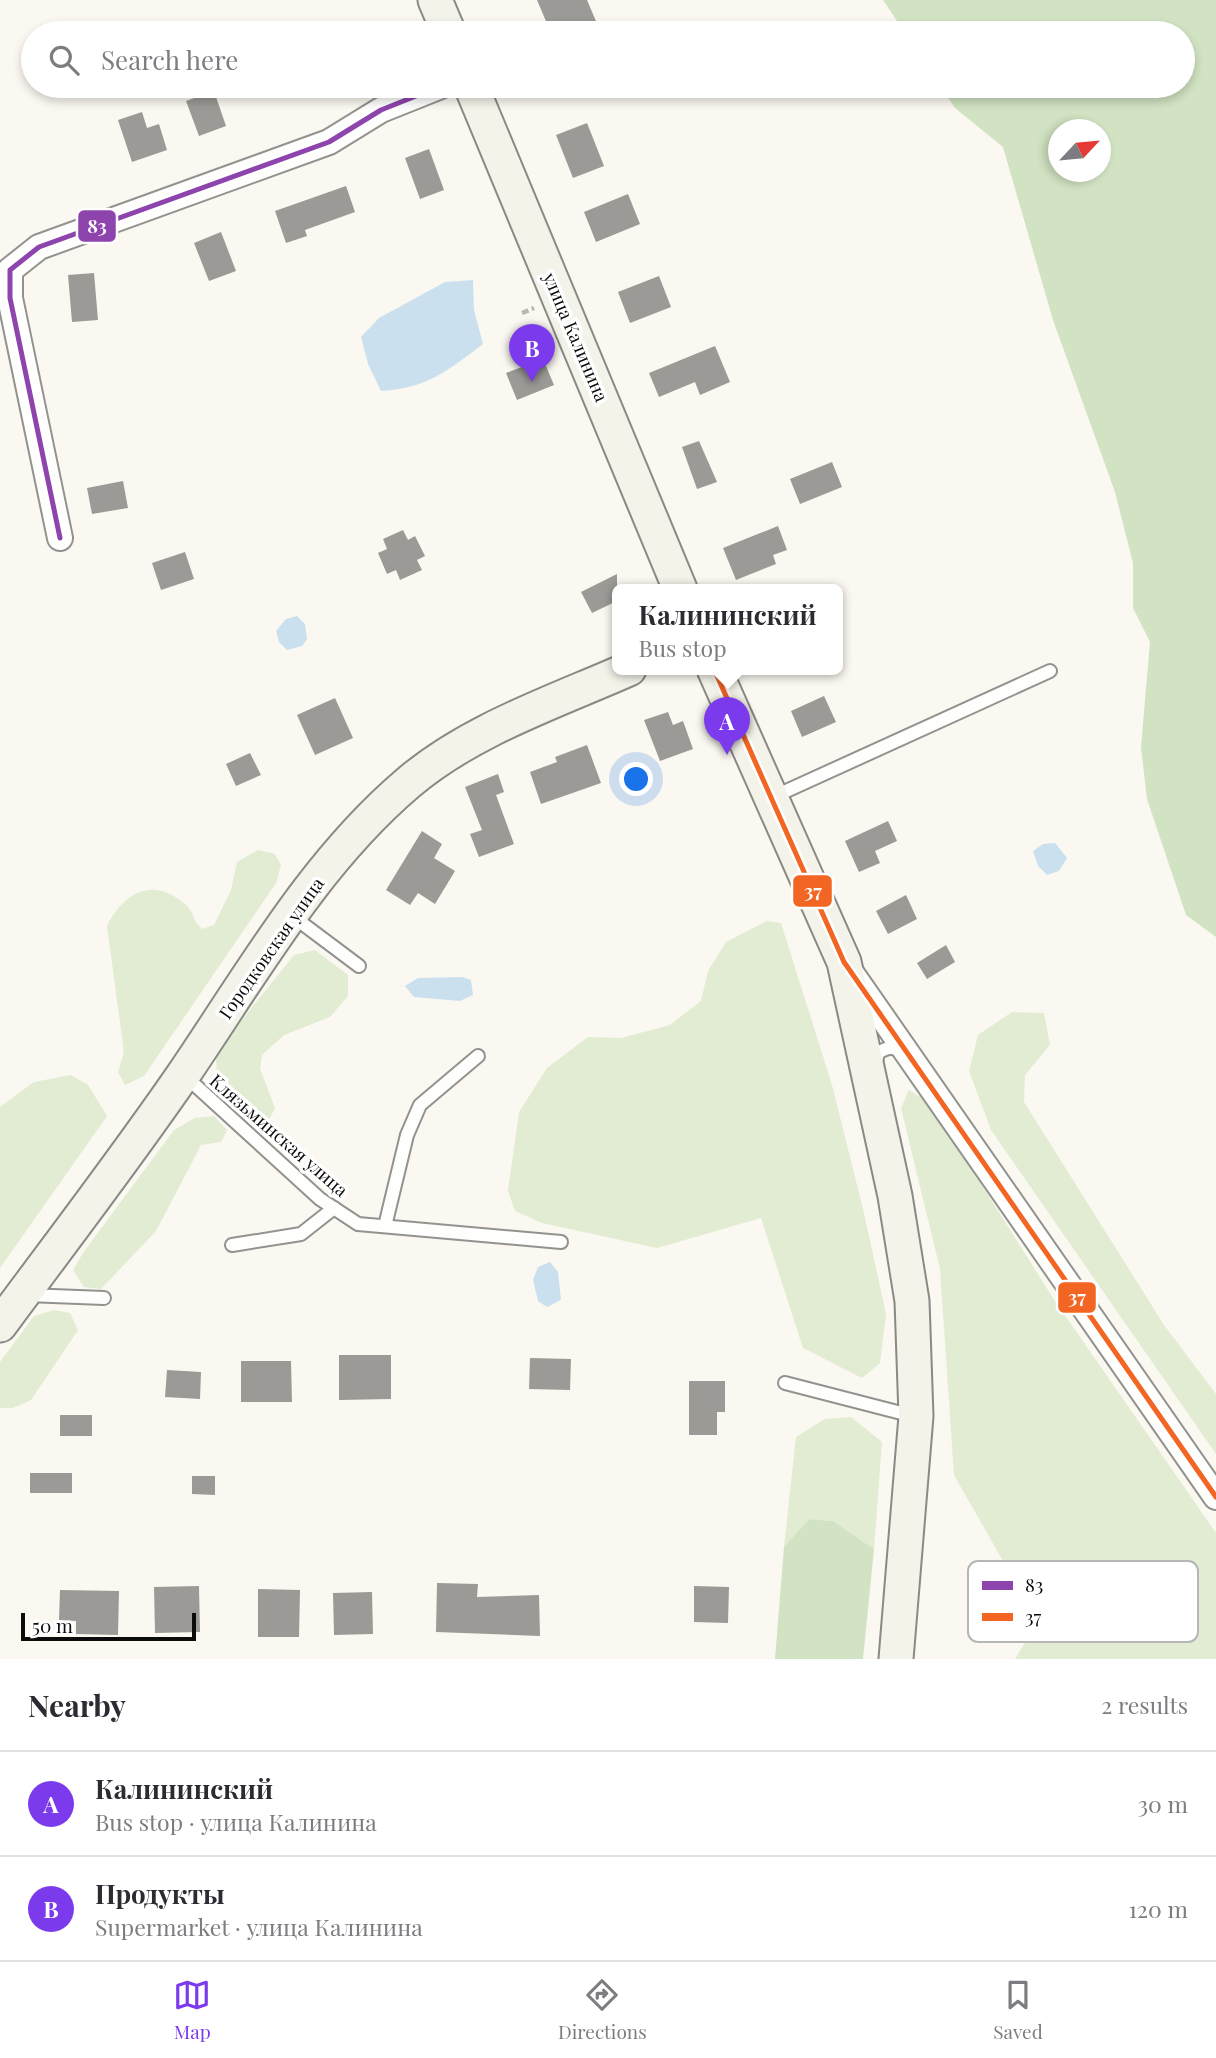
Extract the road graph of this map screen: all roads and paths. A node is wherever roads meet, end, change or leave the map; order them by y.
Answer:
1 (435, 0) edge
2 (444, 21) edge
3 (411, 98) edge
4 (476, 98) edge
5 (60, 538) dead end
6 (678, 584) edge
7 (1050, 671) dead end
8 (616, 675) edge
9 (717, 675) edge
10 (771, 799) junction
11 (290, 915) junction
12 (844, 962) junction
13 (359, 966) dead end
14 (478, 1056) dead end
15 (909, 1056) junction
16 (184, 1074) junction
17 (872, 1091) junction
18 (334, 1208) junction
19 (385, 1226) junction
20 (561, 1242) dead end
21 (232, 1245) dead end
22 (22, 1295) junction
23 (104, 1298) dead end
24 (0, 1325) edge
25 (785, 1383) dead end
26 (916, 1416) junction
27 (1216, 1497) edge
28 (896, 1659) edge

1 - 2 main road
3 - 5 street
4 - 6 main road, улица Калинина
7 - 10 lane
8 - 11 main road, Городковская улица
9 - 10 main road
10 - 12 main road
11 - 13 lane
11 - 16 main road, Городковская улица
12 - 15 street
12 - 17 main road
14 - 19 lane
15 - 17 lane
15 - 27 street
16 - 18 lane, Клязьминская улица
16 - 22 main road, Городковская улица
17 - 26 main road
18 - 19 lane, Клязьминская улица
18 - 21 lane
19 - 20 lane, Клязьминская улица
22 - 23 lane
22 - 24 main road, Городковская улица
25 - 26 lane
26 - 28 main road

